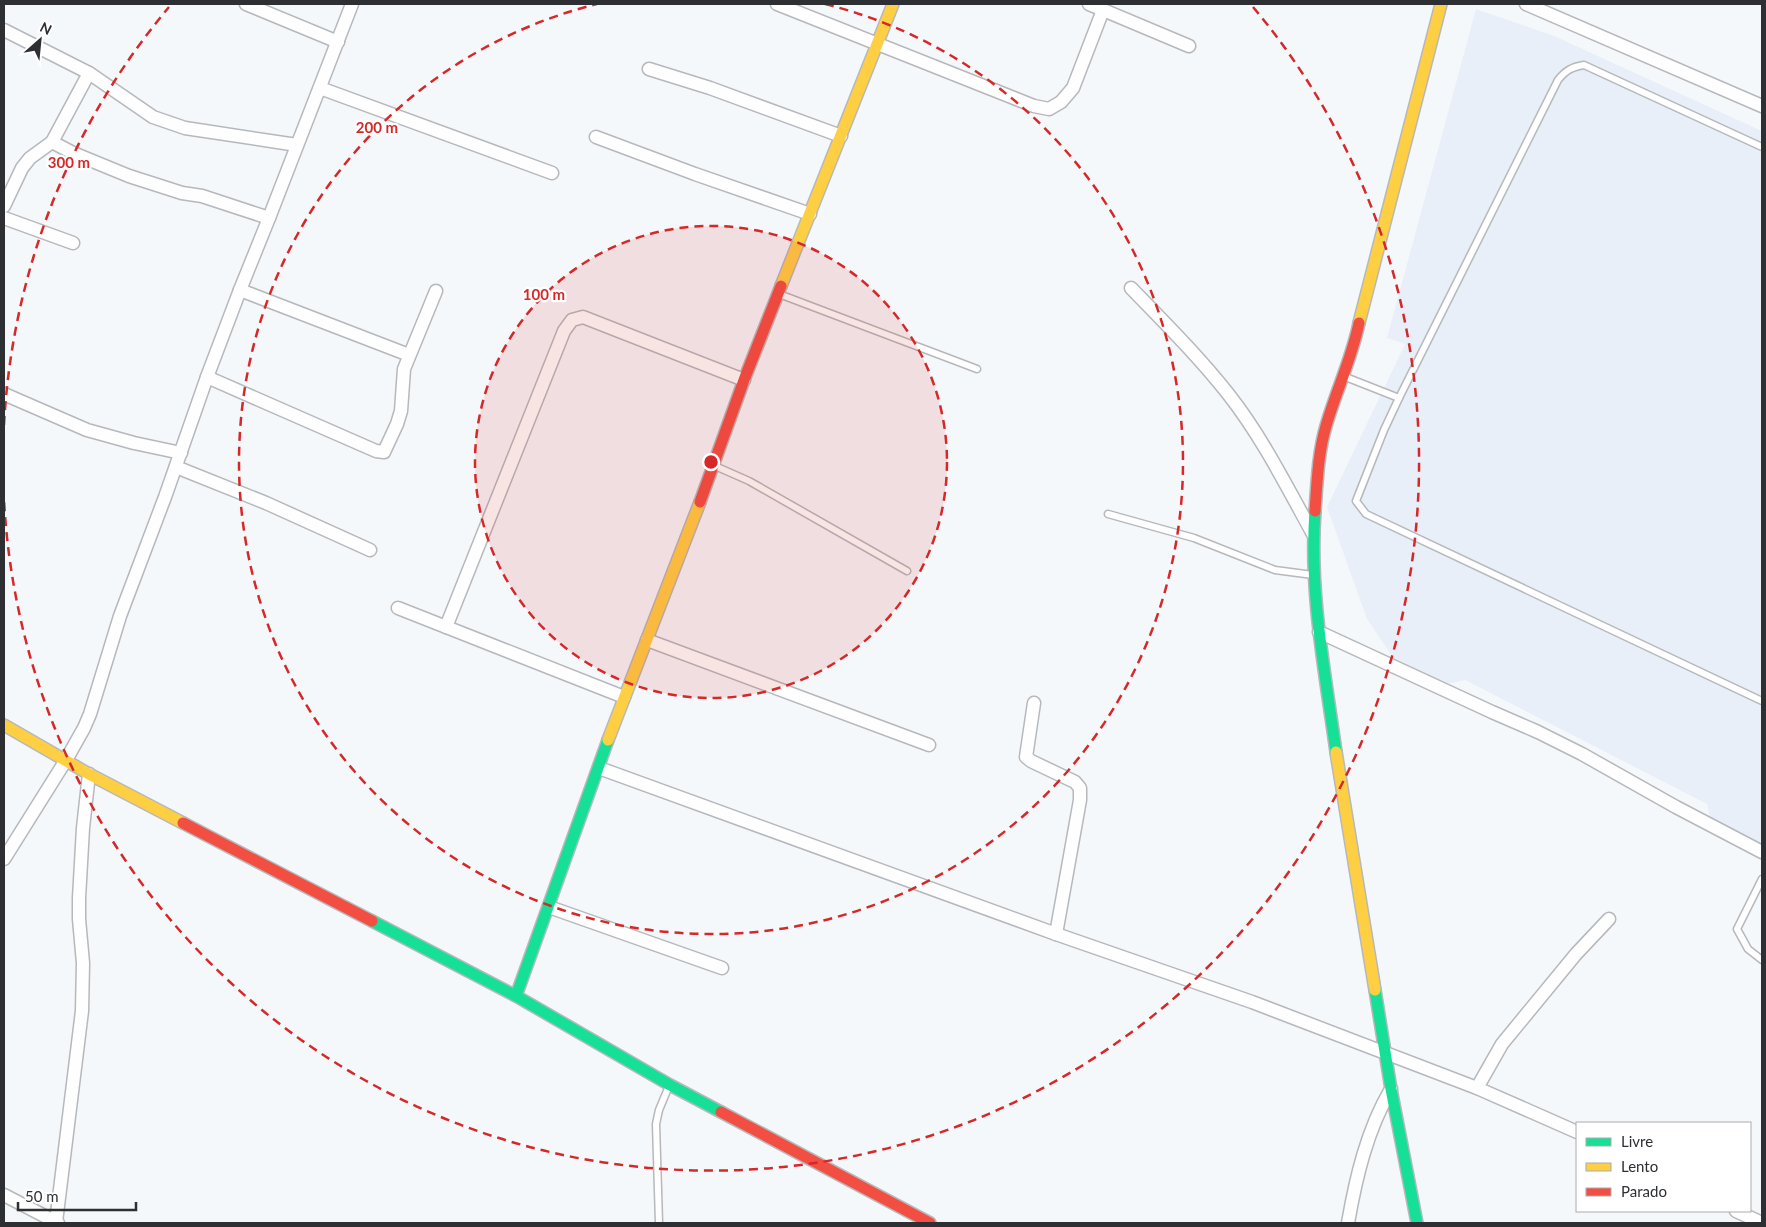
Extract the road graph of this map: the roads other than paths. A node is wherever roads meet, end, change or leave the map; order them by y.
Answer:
1 (246, 4) edge
2 (352, 4) edge
3 (777, 4) edge
4 (893, 4) edge
5 (1089, 4) edge
6 (1441, 4) edge
7 (1526, 4) edge
8 (1103, 10) junction
9 (4, 30) edge
10 (338, 42) junction
11 (877, 43) junction
12 (1188, 46) dead end
13 (649, 69) dead end
14 (90, 73) junction
15 (320, 88) junction
16 (1762, 106) edge
17 (841, 136) junction
18 (596, 137) dead end
19 (52, 142) junction
20 (297, 145) junction
21 (1762, 147) edge
22 (552, 173) dead end
23 (4, 206) edge
24 (810, 214) junction
25 (4, 218) edge
26 (270, 218) junction
27 (73, 244) dead end
28 (1131, 288) dead end
29 (240, 290) junction
30 (436, 291) dead end
31 (778, 294) junction
32 (409, 356) junction
33 (977, 369) dead end
34 (1342, 375) junction
35 (207, 377) junction
36 (744, 380) junction
37 (4, 394) edge
38 (1399, 398) junction
39 (181, 453) junction
40 (714, 465) junction
41 (176, 467) junction
42 (1108, 514) dead end
43 (1314, 536) junction
44 (370, 550) dead end
45 (908, 571) dead end
46 (1314, 575) junction
47 (398, 608) dead end
48 (446, 627) junction
49 (1319, 632) junction
50 (647, 640) junction
51 (624, 697) junction
52 (1762, 701) edge
53 (1034, 703) dead end
54 (4, 725) edge
55 (929, 745) dead end
56 (66, 760) junction
57 (599, 768) junction
58 (89, 774) junction
59 (1762, 852) edge
60 (4, 859) edge
61 (1762, 879) edge
62 (549, 907) junction
63 (1609, 919) dead end
64 (1056, 934) junction
65 (1762, 960) edge
66 (722, 968) dead end
67 (516, 996) junction
68 (1385, 1052) junction
69 (670, 1084) junction
70 (1477, 1088) junction
71 (1391, 1089) junction
72 (1576, 1132) edge
73 (4, 1195) edge
74 (1738, 1212) edge
75 (57, 1223) edge
76 (659, 1223) edge
77 (930, 1223) edge
78 (1348, 1223) edge
79 (1417, 1223) edge
80 (1762, 1223) edge

1 - 10 street
2 - 10 street
3 - 11 street
4 - 11 street
5 - 8 street
6 - 34 street
7 - 16 street
8 - 11 street
8 - 12 street
9 - 14 street
10 - 15 street
11 - 17 street
13 - 17 street
14 - 19 street
14 - 20 street
15 - 20 street
15 - 22 street
17 - 24 street
18 - 24 street
19 - 23 street
19 - 26 street
20 - 26 street
21 - 38 lane
24 - 31 street
25 - 27 street
26 - 29 street
28 - 43 street
29 - 32 street
29 - 35 street
30 - 32 street
31 - 33 lane
31 - 36 street
32 - 35 street
34 - 38 lane
34 - 43 street
35 - 39 street
36 - 40 street
36 - 48 street
37 - 39 street
38 - 52 lane
39 - 41 street
40 - 45 lane
40 - 50 street
41 - 44 street
41 - 56 street
42 - 46 lane
43 - 46 street
46 - 49 street
47 - 48 street
48 - 51 street
49 - 59 street
49 - 68 street
50 - 51 street
50 - 55 street
51 - 57 street
53 - 64 street
54 - 56 street
56 - 58 street
56 - 60 street
57 - 62 street
57 - 64 street
58 - 67 street
58 - 75 street
61 - 65 lane
62 - 66 street
62 - 67 street
63 - 70 street
64 - 68 street
67 - 69 street
68 - 70 street
68 - 71 street
69 - 76 lane
69 - 77 street
70 - 72 street
71 - 78 street
71 - 79 street
73 - 75 street
74 - 80 street

